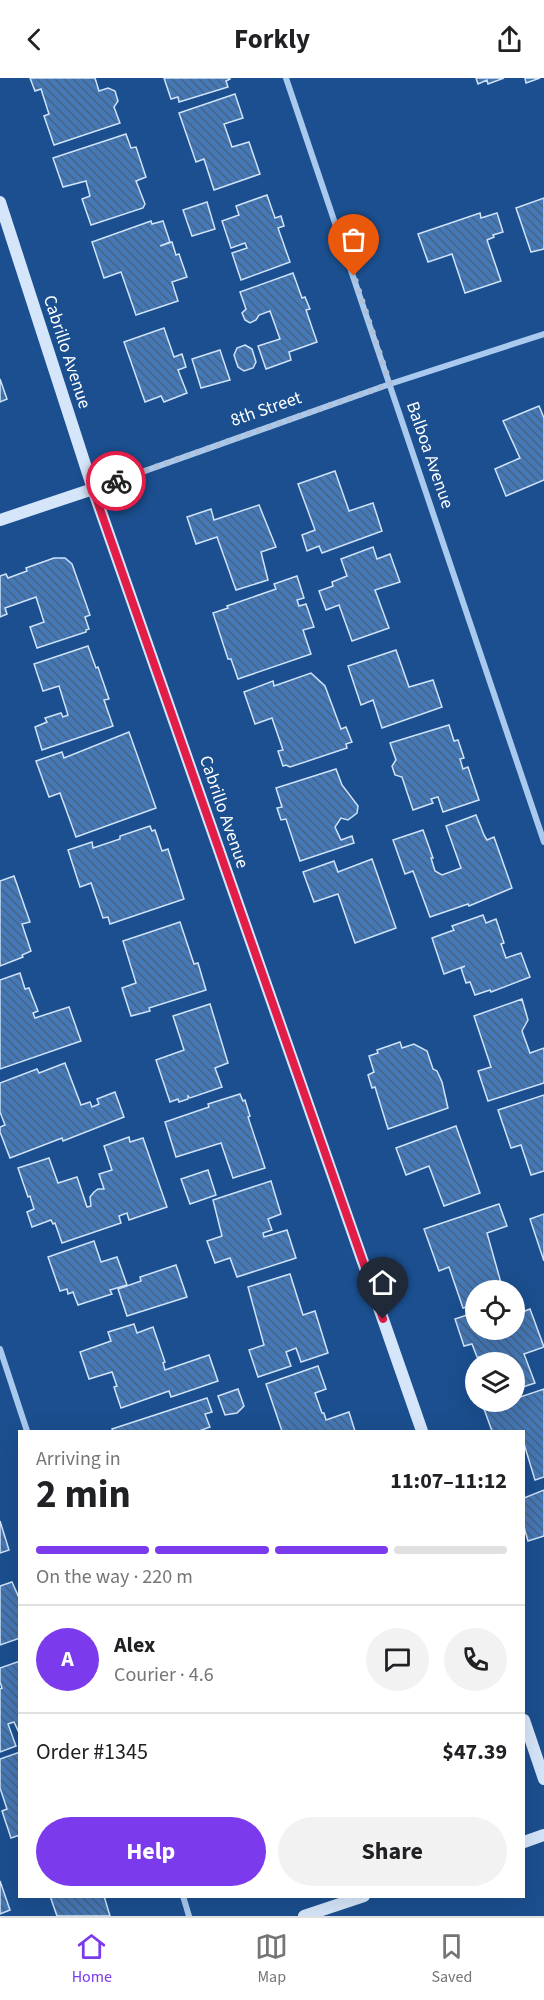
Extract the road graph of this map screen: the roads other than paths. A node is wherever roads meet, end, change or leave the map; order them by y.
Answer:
1 (286, 78) edge
2 (0, 202) edge
3 (544, 334) edge
4 (390, 384) junction
5 (93, 489) junction
6 (0, 520) edge
7 (544, 842) edge
8 (0, 1349) edge
9 (27, 1430) edge
10 (422, 1430) edge
11 (525, 1723) edge
12 (544, 1779) edge
13 (544, 1835) edge
14 (525, 1842) edge
15 (184, 1898) edge
16 (358, 1898) edge
17 (189, 1916) edge
18 (304, 1916) edge

1 - 4 street, Balboa Avenue
2 - 5 street, Cabrillo Avenue
3 - 4 street, 8th Street
4 - 5 street, 8th Street
4 - 7 street, Balboa Avenue
5 - 6 street, 8th Street
5 - 10 street, Cabrillo Avenue
8 - 9 street
11 - 12 street
13 - 14 street
15 - 17 street
16 - 18 street

